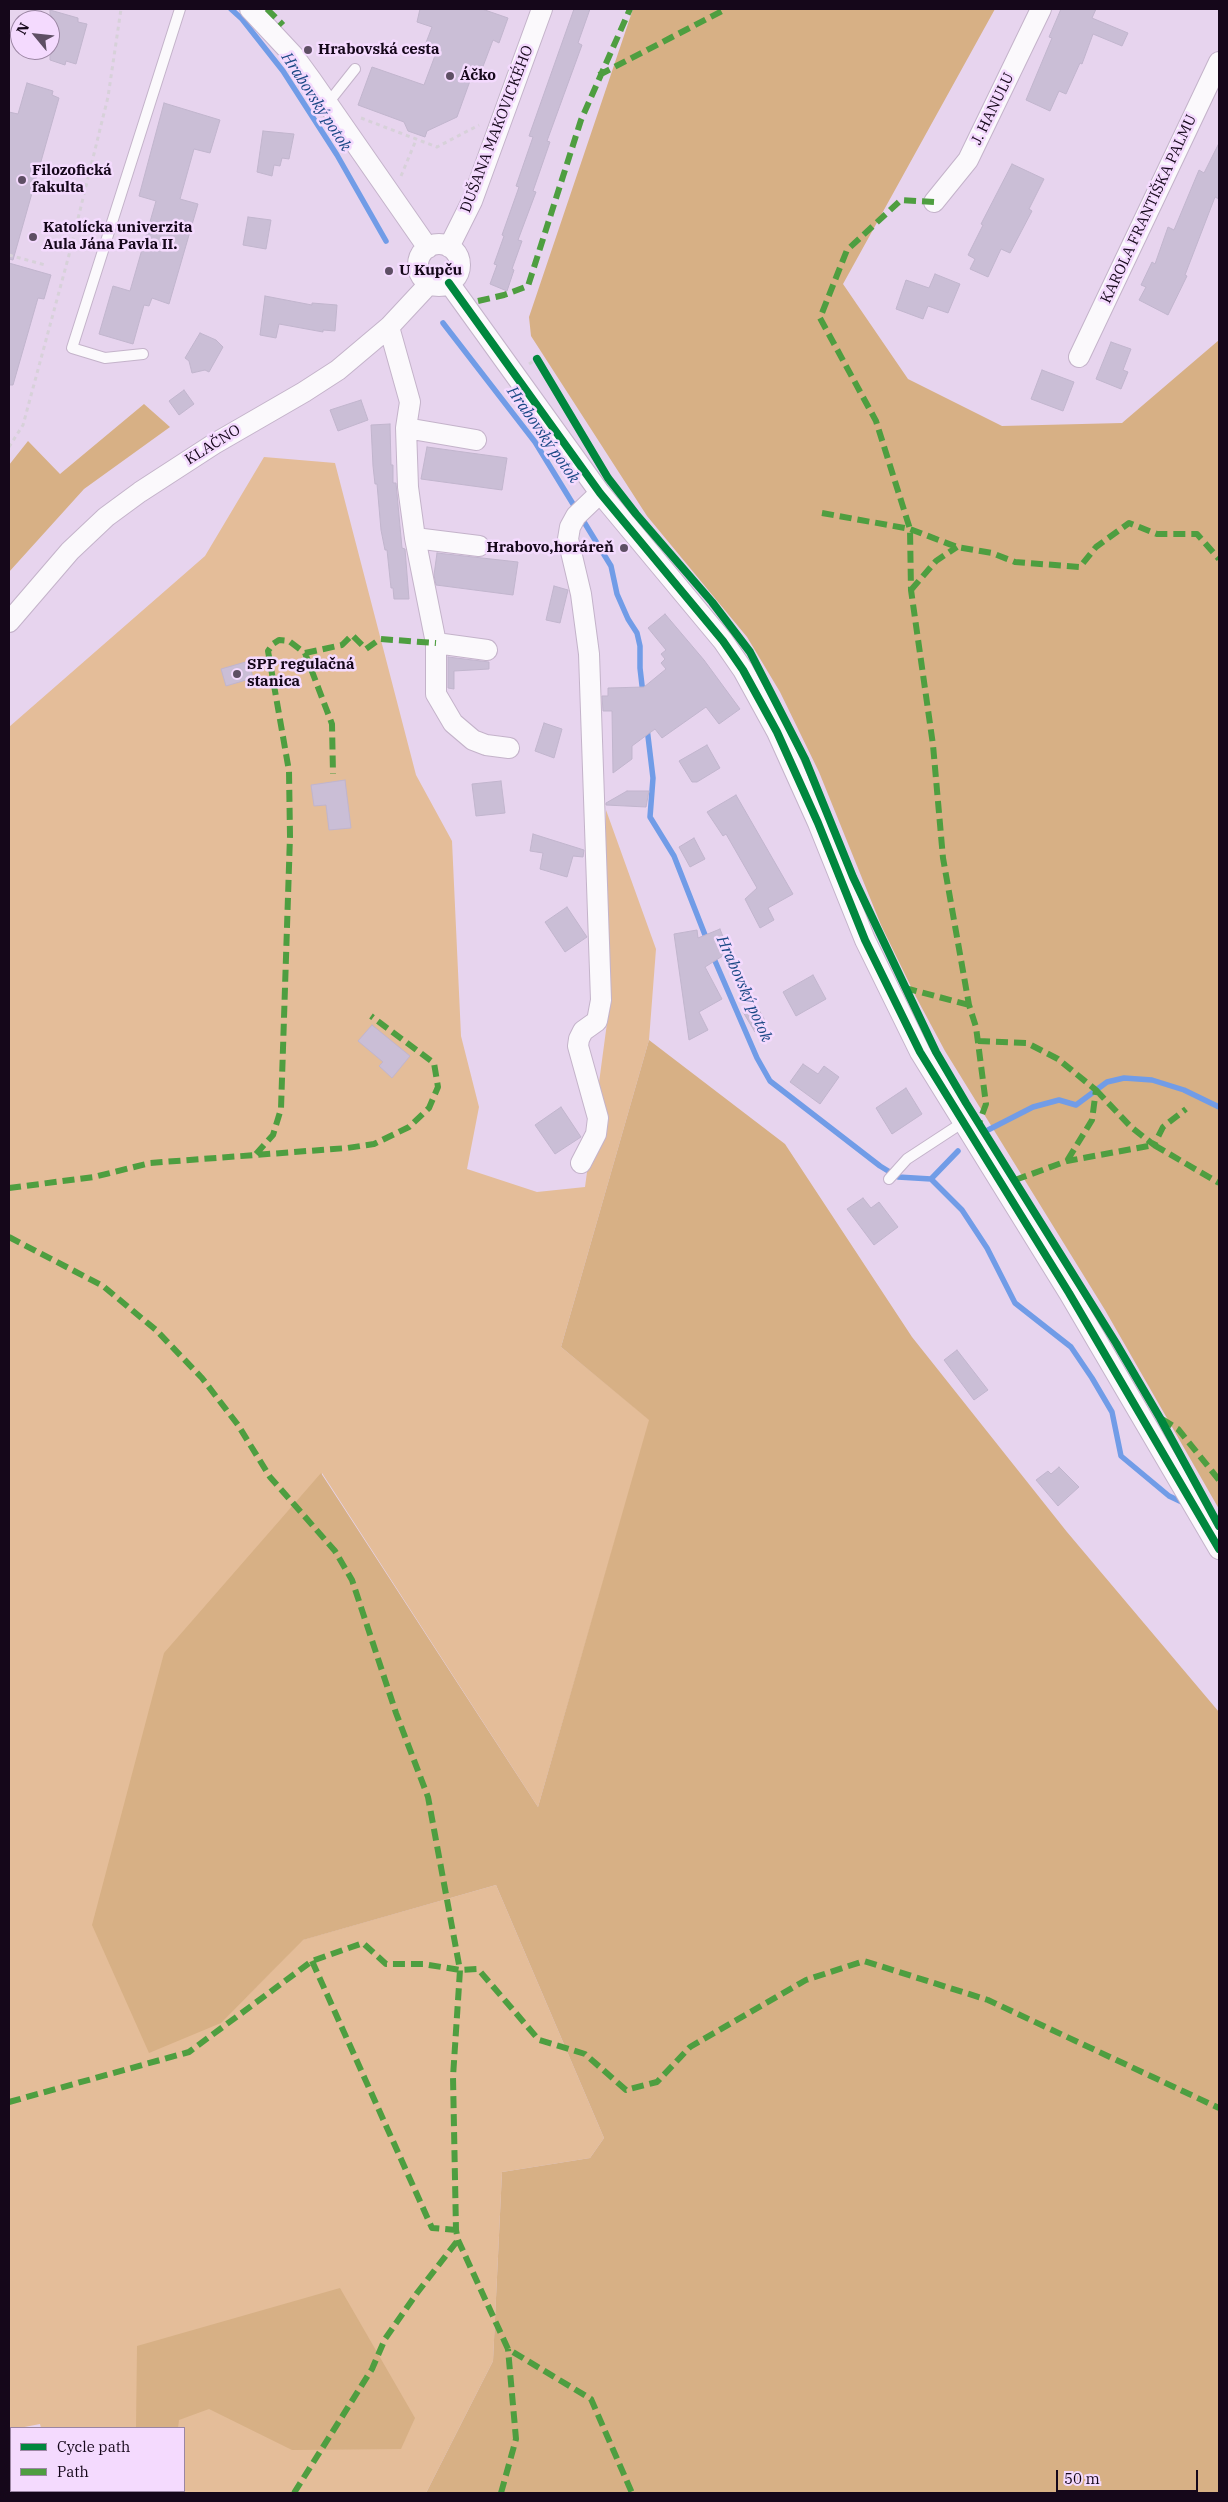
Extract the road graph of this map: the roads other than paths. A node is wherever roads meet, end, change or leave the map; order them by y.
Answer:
1 (180, 9) edge
2 (250, 9) edge
3 (542, 9) edge
4 (1041, 9) edge
5 (1219, 62) edge
6 (355, 68) dead end
7 (328, 103) junction
8 (934, 202) dead end
9 (449, 247) junction
10 (428, 248) junction
11 (450, 283) junction
12 (429, 284) junction
13 (390, 327) junction
14 (143, 354) dead end
15 (1079, 357) dead end
16 (406, 428) junction
17 (476, 440) dead end
18 (587, 505) junction
19 (415, 538) junction
20 (479, 546) dead end
21 (9, 622) edge
22 (436, 643) junction
23 (487, 650) dead end
24 (509, 748) dead end
25 (962, 1123) junction
26 (581, 1163) dead end
27 (889, 1179) dead end
28 (1219, 1549) edge

1 - 14 lane
2 - 7 street
3 - 9 street, DUŠANA MAKOVICKÉHO
4 - 8 street, J. HANULU
5 - 15 street, KAROLA FRANTIŠKA PALMU
6 - 7 lane
7 - 10 street
9 - 10 street
9 - 11 street
10 - 12 street
11 - 12 street
11 - 18 street
12 - 13 street, KLAČNO
13 - 16 street
13 - 21 street, KLAČNO
16 - 17 street
16 - 19 street
18 - 25 street
18 - 26 street
19 - 20 street
19 - 22 street
22 - 23 street
22 - 24 street
25 - 27 lane
25 - 28 street

